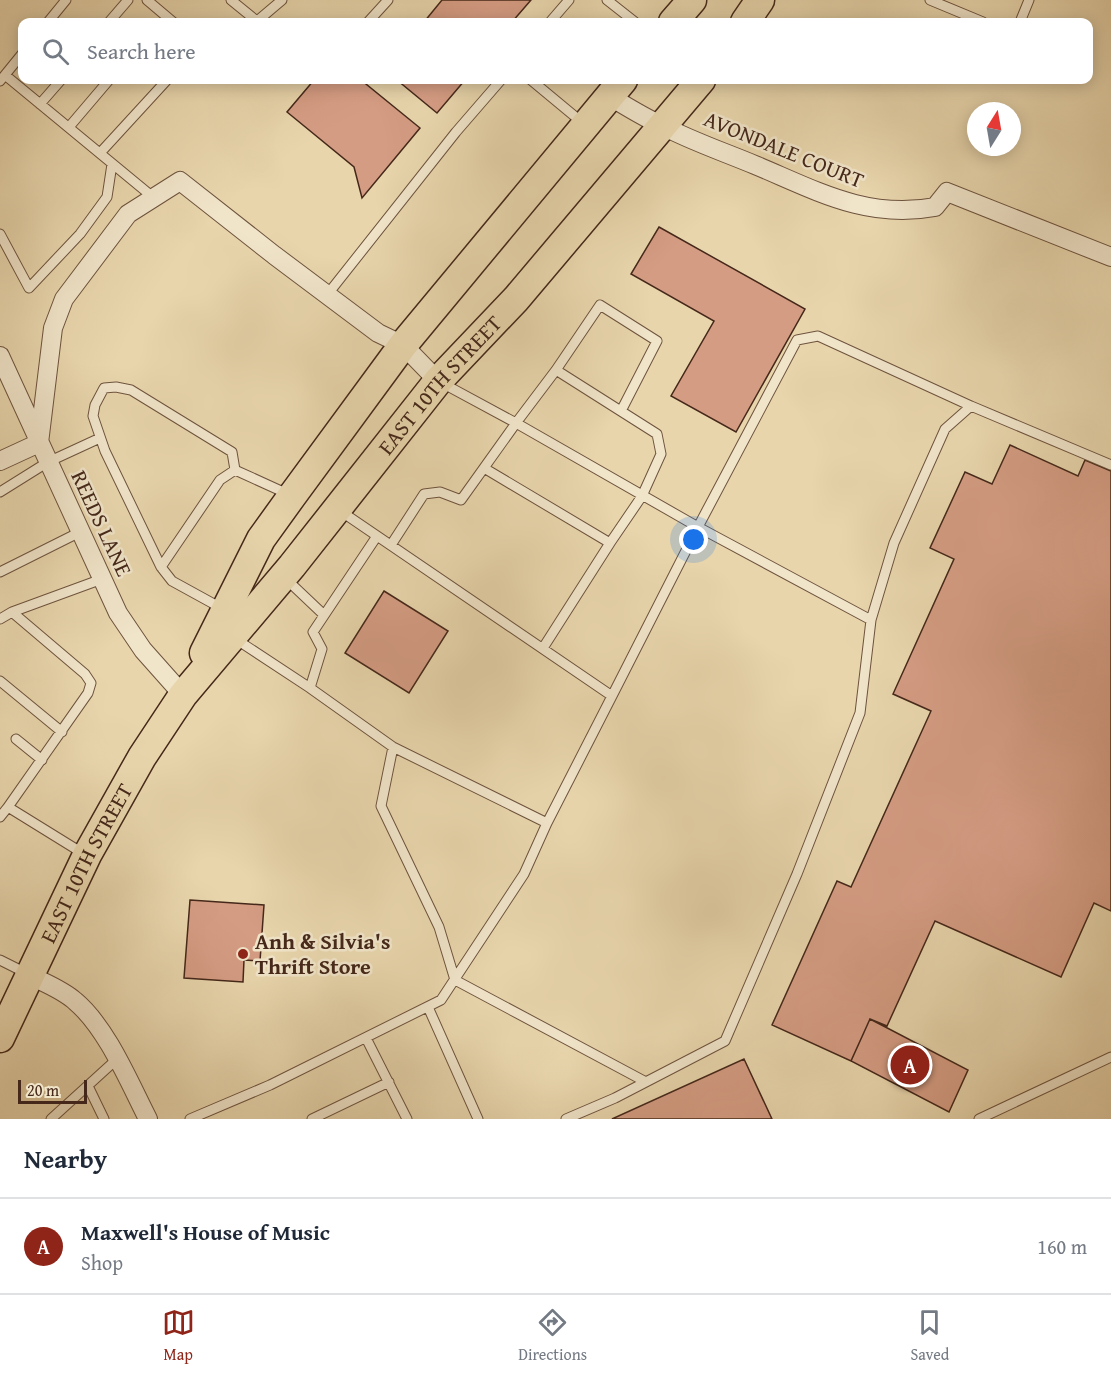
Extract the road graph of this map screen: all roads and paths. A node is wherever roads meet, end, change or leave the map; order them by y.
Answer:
1 (66, 0) edge
2 (128, 0) edge
3 (147, 0) edge
4 (231, 0) edge
5 (282, 0) edge
6 (388, 0) edge
7 (607, 0) edge
8 (692, 0) edge
9 (760, 0) edge
10 (930, 0) edge
11 (1029, 0) edge
12 (565, 1) edge
13 (164, 14) junction
14 (51, 18) edge
15 (112, 18) edge
16 (160, 18) edge
17 (168, 18) edge
18 (252, 18) edge
19 (262, 18) edge
20 (372, 18) edge
21 (553, 18) edge
22 (630, 18) edge
23 (676, 18) edge
24 (748, 18) edge
25 (973, 18) edge
26 (1022, 18) edge
27 (18, 59) edge
28 (3, 78) edge
29 (58, 84) edge
30 (106, 84) edge
31 (163, 84) edge
32 (498, 84) edge
33 (536, 84) edge
34 (698, 84) edge
35 (616, 88) edge
36 (40, 104) junction
37 (586, 125) junction
38 (662, 126) junction
39 (69, 128) junction
40 (100, 153) junction
41 (112, 164) junction
42 (154, 198) junction
43 (0, 234) edge
44 (1111, 257) edge
45 (327, 294) junction
46 (403, 345) junction
47 (0, 356) edge
48 (556, 370) junction
49 (438, 381) junction
50 (971, 406) junction
51 (621, 411) junction
52 (516, 423) junction
53 (100, 438) junction
54 (39, 443) junction
55 (0, 461) edge
56 (48, 462) junction
57 (1111, 465) edge
58 (484, 468) junction
59 (235, 470) junction
60 (0, 492) edge
61 (292, 496) junction
62 (642, 496) junction
63 (337, 509) junction
64 (698, 527) junction
65 (80, 532) junction
66 (377, 536) junction
67 (610, 543) junction
68 (391, 545) junction
69 (161, 567) junction
70 (0, 572) edge
71 (283, 576) junction
72 (102, 579) junction
73 (12, 612) junction
74 (324, 615) junction
75 (0, 619) edge
76 (871, 620) junction
77 (229, 624) junction
78 (543, 648) junction
79 (0, 681) edge
80 (310, 688) junction
81 (183, 695) junction
82 (612, 696) junction
83 (62, 732) junction
84 (16, 739) dead end
85 (393, 747) junction
86 (42, 760) junction
87 (8, 807) junction
88 (0, 817) edge
89 (547, 823) junction
90 (87, 855) junction
91 (0, 960) edge
92 (31, 976) junction
93 (455, 980) junction
94 (428, 1007) junction
95 (0, 1038) edge
96 (366, 1038) junction
97 (1111, 1057) edge
98 (117, 1059) junction
99 (388, 1082) junction
100 (646, 1082) junction
101 (88, 1086) junction
102 (51, 1119) edge
103 (104, 1119) edge
104 (148, 1119) edge
105 (190, 1119) edge
106 (312, 1119) edge
107 (407, 1119) edge
108 (478, 1119) edge
109 (566, 1119) edge
110 (979, 1119) edge

1 - 14 lane
2 - 15 lane
3 - 13 lane
4 - 18 lane
5 - 19 lane
6 - 20 lane
7 - 22 lane
8 - 23 main road
9 - 24 main road
10 - 25 lane
11 - 26 lane
12 - 21 lane
13 - 16 lane
13 - 17 lane
27 - 28 lane
28 - 36 lane
29 - 36 lane
30 - 39 lane
31 - 40 lane
32 - 45 lane
33 - 37 lane
34 - 38 main road, EAST 10TH STREET
35 - 37 main road, EAST 10TH STREET
35 - 38 street, AVONDALE COURT
36 - 39 lane
37 - 46 main road, EAST 10TH STREET
38 - 44 street, AVONDALE COURT
38 - 49 main road, EAST 10TH STREET
39 - 40 lane
40 - 41 lane
41 - 42 lane
41 - 43 lane
42 - 45 street
42 - 54 street
45 - 46 street
46 - 49 street
46 - 61 main road, EAST 10TH STREET
47 - 54 street, REEDS LANE
48 - 51 lane
48 - 51 lane
48 - 52 lane
49 - 52 lane
49 - 63 main road, EAST 10TH STREET
50 - 57 lane
50 - 64 lane
50 - 76 lane
51 - 62 lane
52 - 58 lane
52 - 62 lane
53 - 56 lane
53 - 59 lane
53 - 69 lane
54 - 55 street
54 - 56 street, REEDS LANE
56 - 60 lane
56 - 65 street, REEDS LANE
58 - 67 lane
58 - 68 lane
59 - 61 lane
59 - 69 lane
61 - 77 main road, EAST 10TH STREET
62 - 64 lane
62 - 67 lane
63 - 66 lane
63 - 71 main road, EAST 10TH STREET
64 - 76 lane
64 - 82 lane
65 - 70 lane
65 - 72 street, REEDS LANE
66 - 68 lane
66 - 74 lane
67 - 78 lane
68 - 78 lane
69 - 77 lane
71 - 74 lane
71 - 77 main road, EAST 10TH STREET
72 - 73 lane
72 - 81 street, REEDS LANE
73 - 75 lane
73 - 83 lane
74 - 80 lane
76 - 100 lane
77 - 80 lane
77 - 81 main road, EAST 10TH STREET
78 - 82 lane
79 - 83 lane
80 - 85 lane
81 - 90 main road, EAST 10TH STREET
82 - 89 lane
83 - 86 lane
84 - 86 lane
85 - 89 lane
85 - 93 lane
86 - 87 lane
87 - 88 lane
87 - 90 lane
89 - 93 lane
90 - 92 main road, EAST 10TH STREET
91 - 92 lane
92 - 95 main road, EAST 10TH STREET
92 - 98 street
93 - 94 lane
93 - 100 lane
94 - 96 lane
94 - 108 lane
96 - 99 lane
96 - 105 lane
97 - 110 lane
98 - 101 lane
98 - 104 street
99 - 106 lane
99 - 107 lane
100 - 109 lane
101 - 102 lane
101 - 103 lane

